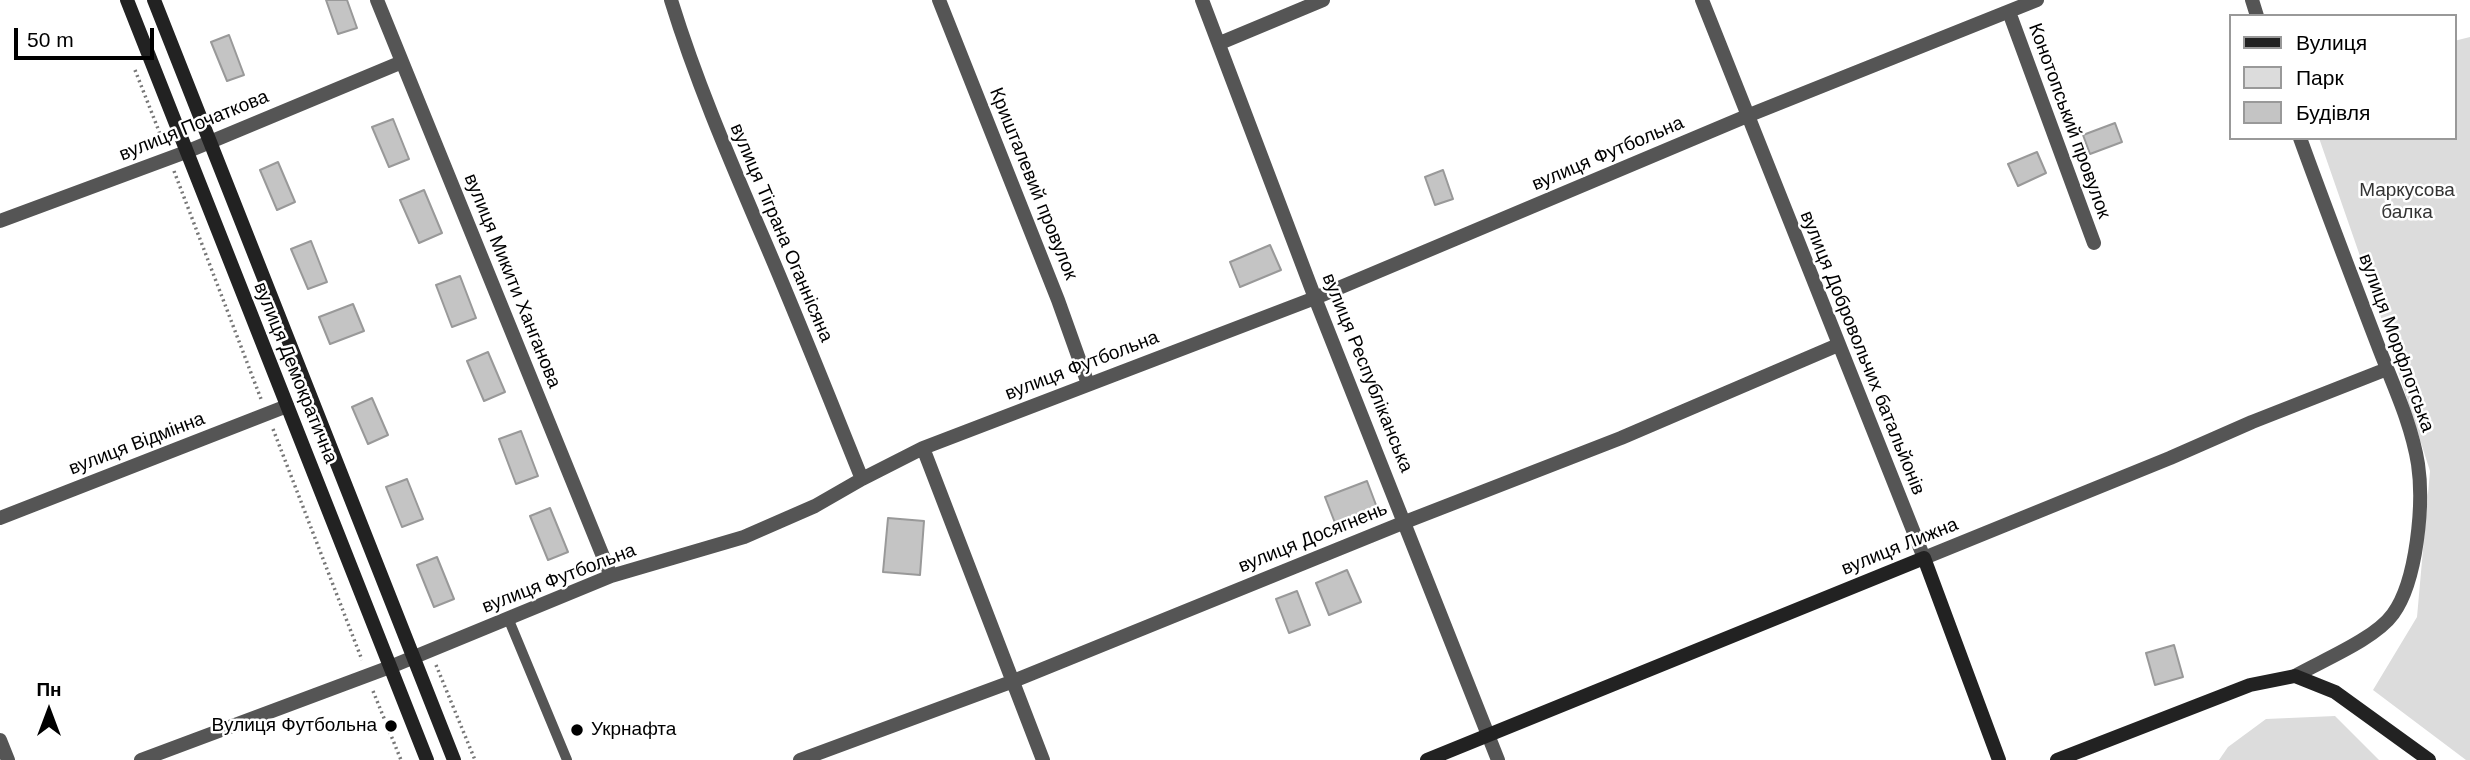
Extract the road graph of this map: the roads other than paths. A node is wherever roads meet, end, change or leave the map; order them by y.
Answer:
1 (127, 0) edge
2 (154, 0) edge
3 (377, 0) edge
4 (671, 0) edge
5 (939, 0) edge
6 (1202, 0) edge
7 (1323, 0) edge
8 (1702, 0) edge
9 (2037, 0) edge
10 (2009, 12) junction
11 (1220, 44) junction
12 (402, 62) junction
13 (1747, 116) junction
14 (2301, 140) edge
15 (209, 141) junction
16 (186, 152) junction
17 (0, 221) edge
18 (2094, 243) dead end
19 (1315, 298) junction
20 (1838, 345) junction
21 (2387, 369) junction
22 (1088, 384) junction
23 (287, 406) junction
24 (923, 448) junction
25 (862, 479) junction
26 (0, 518) edge
27 (1405, 522) junction
28 (1924, 558) junction
29 (611, 576) junction
30 (508, 618) junction
31 (414, 657) junction
32 (390, 667) junction
33 (2295, 676) junction
34 (1011, 682) junction
35 (1488, 736) junction
36 (0, 740) edge
37 (8, 760) edge
38 (141, 760) edge
39 (428, 760) edge
40 (454, 760) edge
41 (567, 760) edge
42 (800, 760) edge
43 (1042, 760) edge
44 (1427, 760) edge
45 (1498, 760) edge
46 (1999, 760) edge
47 (2057, 760) edge
48 (2428, 760) edge

1 - 16 street, вулиця Демократична
2 - 15 street, вулиця Демократична
3 - 12 street, вулиця Микити Ханганова
4 - 25 street, вулиця Тіграна Оганнісяна
5 - 22 street, Кришталевий провулок
6 - 11 street, вулиця Республіканська
7 - 11 street
8 - 13 street, вулиця Добровольчих батальйонів
9 - 10 street, вулиця Футбольна
10 - 13 street, вулиця Футбольна
10 - 18 street, Конотопський провулок
11 - 19 street, вулиця Республіканська
12 - 15 street, вулиця Початкова
12 - 29 street, вулиця Микити Ханганова
13 - 19 street, вулиця Футбольна
13 - 20 street, вулиця Добровольчих батальйонів
14 - 21 street, вулиця Морфлотська
15 - 16 street, вулиця Початкова
15 - 31 street, вулиця Демократична
16 - 17 street, вулиця Початкова
16 - 23 street, вулиця Демократична
19 - 22 street, вулиця Футбольна
19 - 27 street, вулиця Республіканська
20 - 27 street, вулиця Досягнень
20 - 28 street, вулиця Добровольчих батальйонів
21 - 28 street, вулиця Лижна
21 - 33 street, вулиця Морфлотська
22 - 24 street, вулиця Футбольна
23 - 26 street, вулиця Відмінна
23 - 32 street, вулиця Демократична
24 - 25 street, вулиця Футбольна
24 - 34 street
25 - 29 street, вулиця Футбольна
27 - 34 street, вулиця Досягнень
27 - 35 street, вулиця Республіканська
28 - 35 street, вулиця Лижна
28 - 46 street, вулиця Добровольчих батальйонів
29 - 30 street, вулиця Футбольна
30 - 31 street, вулиця Футбольна
30 - 41 lane
31 - 32 street, вулиця Футбольна
31 - 40 street, вулиця Демократична
32 - 38 street, вулиця Футбольна
32 - 39 street, вулиця Демократична
33 - 47 street, вулиця Морфлотська
33 - 48 street
34 - 42 street, вулиця Досягнень
34 - 43 street
35 - 44 street, вулиця Лижна
35 - 45 street, вулиця Республіканська
36 - 37 street

